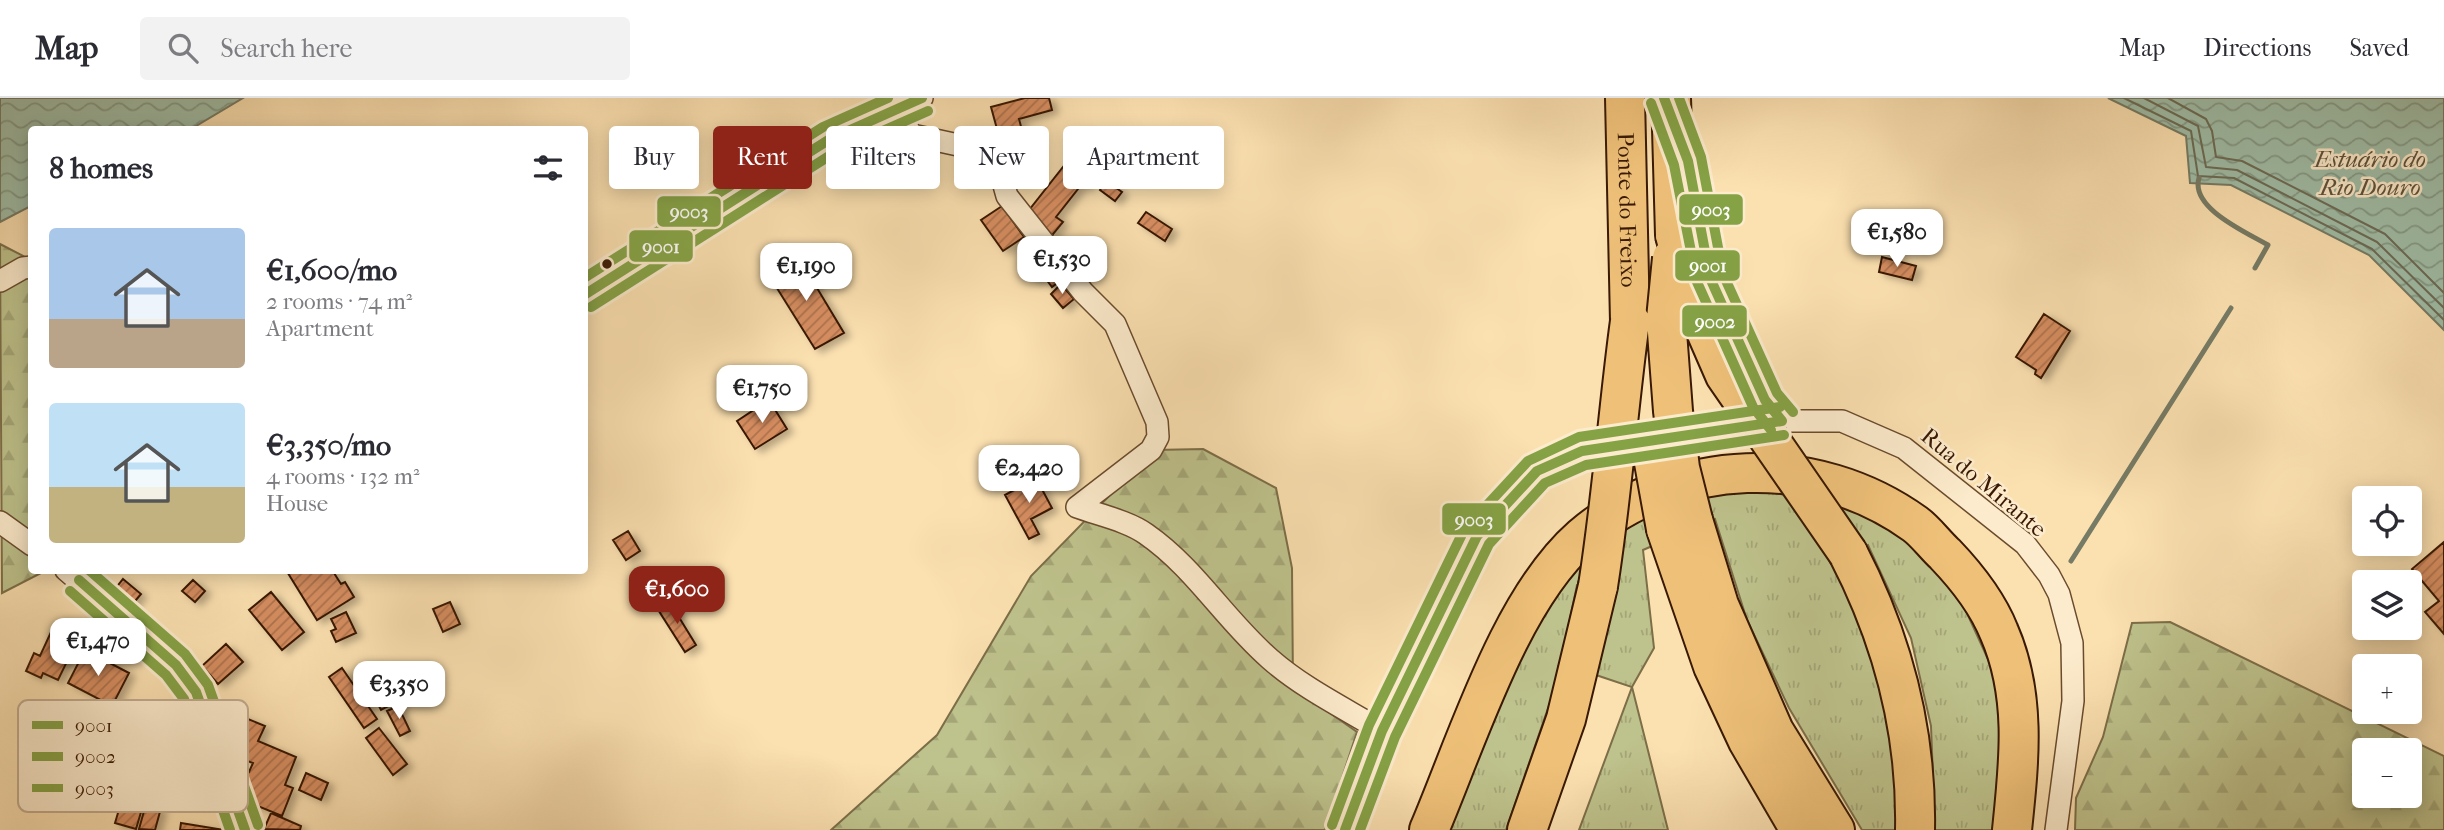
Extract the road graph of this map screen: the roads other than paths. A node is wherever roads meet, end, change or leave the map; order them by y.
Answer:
1 (922, 98) edge
2 (1625, 98) edge
3 (1664, 98) edge
4 (1671, 98) edge
5 (895, 110) junction
6 (1675, 235) junction
7 (28, 267) edge
8 (0, 281) edge
9 (588, 292) edge
10 (1630, 321) junction
11 (1782, 421) junction
12 (0, 522) edge
13 (1679, 525) junction
14 (28, 542) edge
15 (78, 574) edge
16 (199, 700) edge
17 (1382, 731) junction
18 (239, 812) edge
19 (245, 830) edge
20 (1345, 830) edge
21 (1429, 830) edge
22 (1527, 830) edge
23 (1800, 830) edge
24 (1835, 830) edge
25 (1915, 830) edge
26 (2012, 830) edge
27 (2056, 830) edge

1 - 5 street
2 - 10 highway, Ponte do Freixo
3 - 11 street
4 - 6 highway, Ponte do Freixo, bridge
5 - 9 street
5 - 17 street
6 - 13 highway, bridge
6 - 25 highway, bridge
7 - 8 street
10 - 13 highway, bridge
10 - 22 highway, bridge
11 - 17 street, Rua do Mirante
11 - 27 street, Rua do Mirante
12 - 14 street
13 - 23 highway
13 - 24 highway
15 - 16 street
17 - 20 street, Rua do Mirante
18 - 19 street
21 - 26 highway

